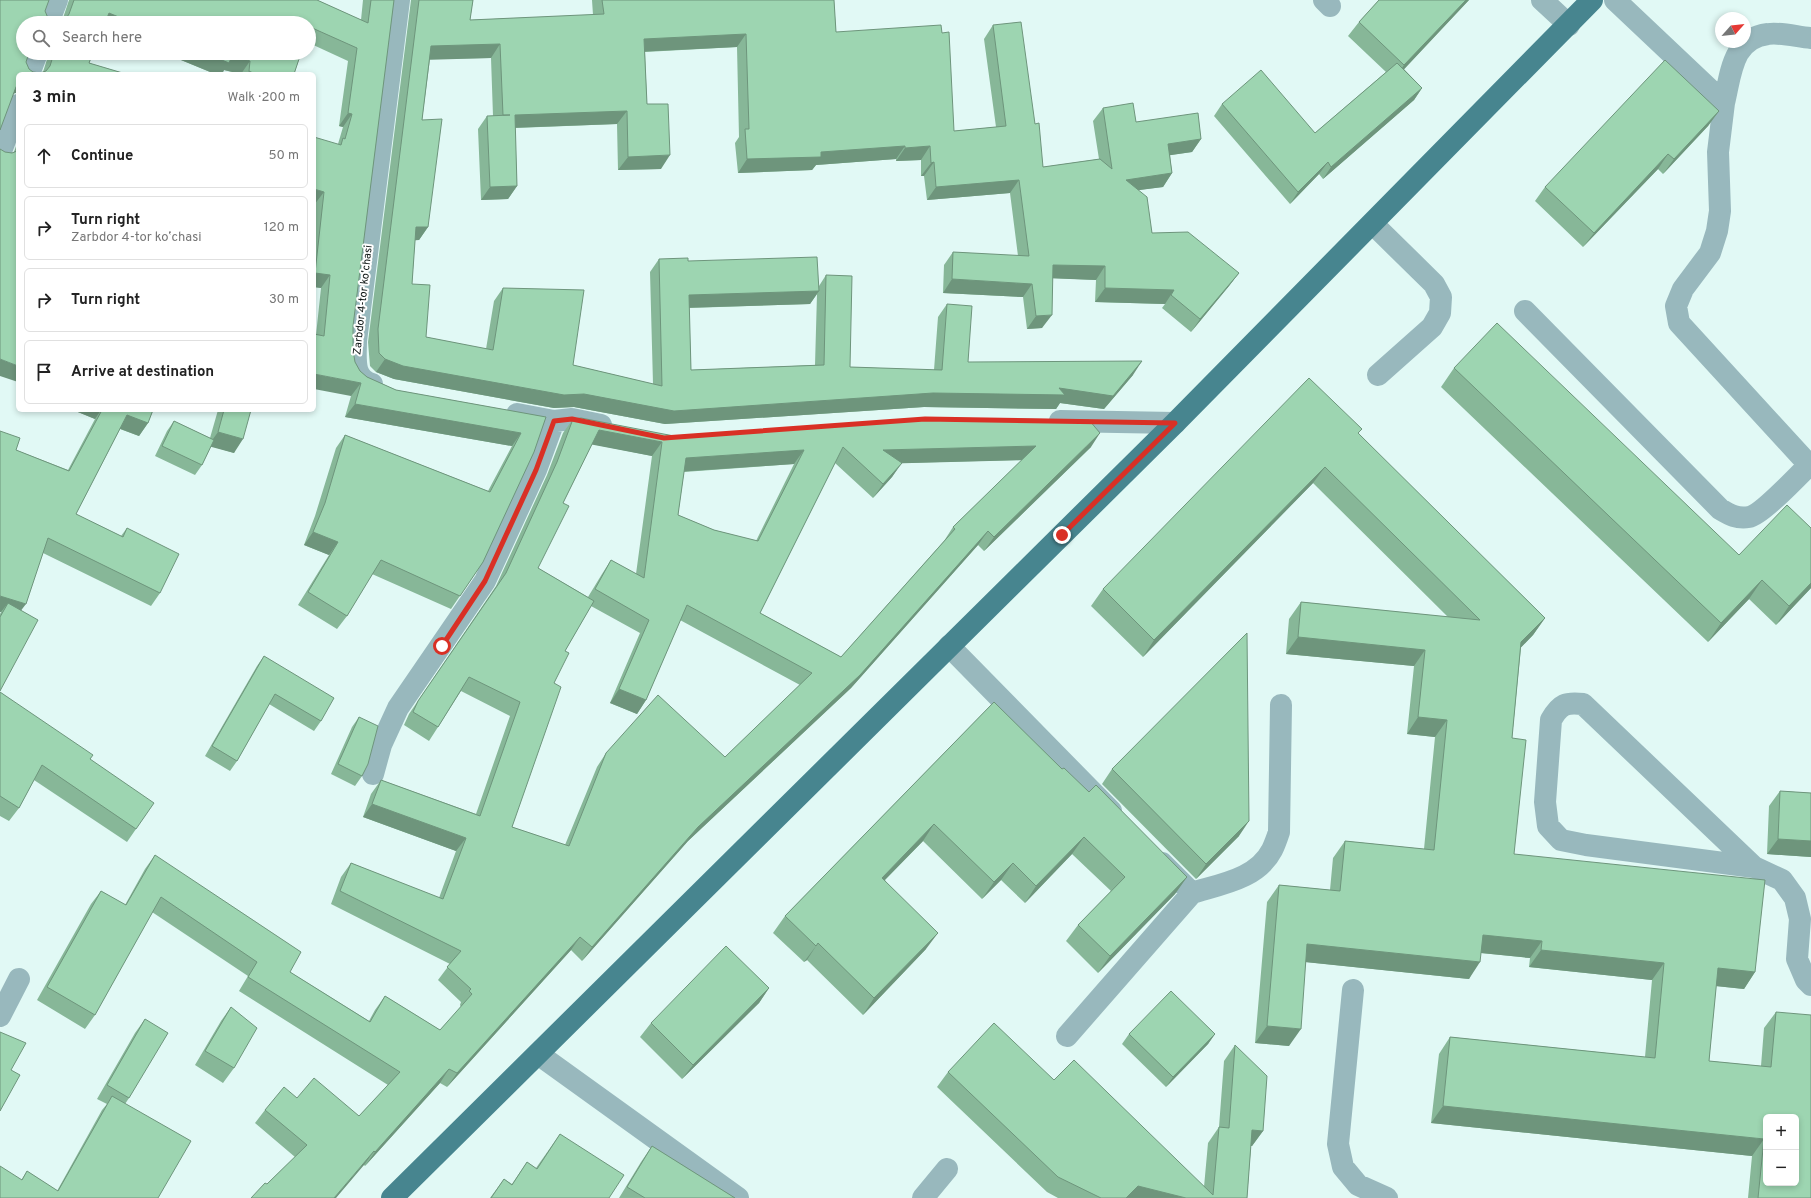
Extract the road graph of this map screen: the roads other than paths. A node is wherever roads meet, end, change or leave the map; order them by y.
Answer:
1 (57, 0) edge
2 (399, 0) edge
3 (1542, 0) edge
4 (1592, 0) edge
5 (1615, 0) edge
6 (51, 16) edge
7 (1569, 25) junction
8 (1811, 38) edge
9 (35, 60) edge
10 (31, 72) edge
11 (1724, 103) junction
12 (16, 110) edge
13 (0, 154) edge
14 (1373, 224) junction
15 (1525, 311) dead end
16 (1378, 375) dead end
17 (390, 391) edge
18 (499, 411) edge
19 (554, 421) junction
20 (1042, 421) edge
21 (1175, 423) junction
22 (618, 428) edge
23 (1810, 466) edge
24 (949, 646) junction
25 (1281, 705) dead end
26 (373, 774) dead end
27 (1126, 826) edge
28 (1148, 848) edge
29 (1754, 867) junction
30 (1192, 893) junction
31 (19, 979) dead end
32 (1811, 985) edge
33 (1353, 990) dead end
34 (0, 1016) edge
35 (1067, 1036) dead end
36 (538, 1054) junction
37 (947, 1169) dead end
38 (392, 1198) edge
39 (738, 1198) edge
40 (923, 1198) edge
41 (1387, 1198) edge

1 - 6 street
2 - 17 street, Zarbdor 4-tor koʼchasi
3 - 7 street
4 - 7 main road
5 - 11 street
7 - 14 main road
8 - 11 street
9 - 10 street
11 - 23 street
12 - 13 street
14 - 16 street
14 - 21 main road
15 - 23 street
18 - 19 street
19 - 22 street
19 - 26 street
20 - 21 street
21 - 24 main road
24 - 27 street
24 - 36 main road
25 - 30 street
28 - 30 street
29 - 29 street
29 - 32 street
30 - 35 street
31 - 34 street
33 - 41 street
36 - 38 main road
36 - 39 street
37 - 40 street

